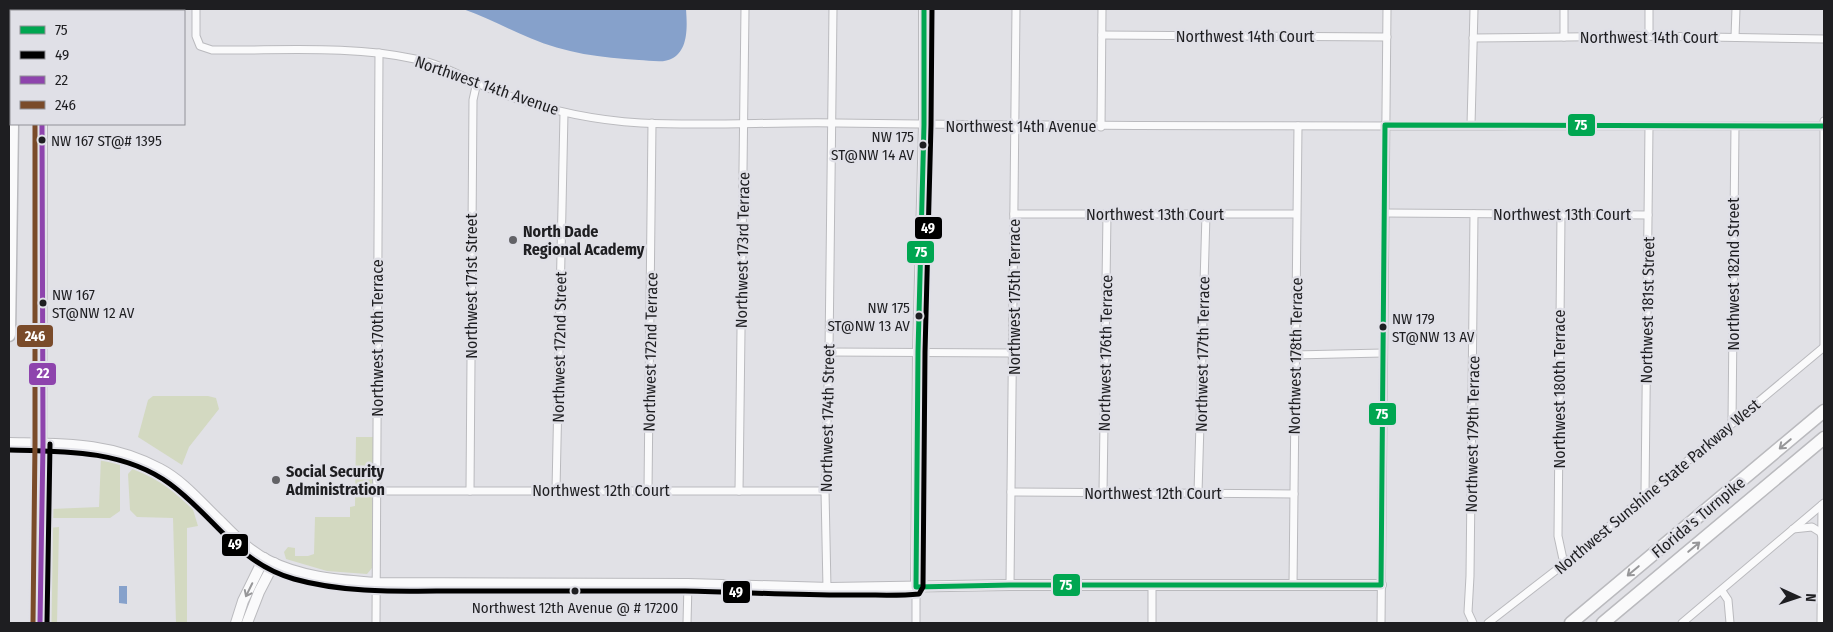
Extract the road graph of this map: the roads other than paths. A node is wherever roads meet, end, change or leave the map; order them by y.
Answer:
1 (196, 9) edge
2 (745, 9) edge
3 (833, 9) edge
4 (924, 9) edge
5 (1016, 9) edge
6 (1102, 9) edge
7 (1387, 9) edge
8 (1474, 9) edge
9 (1564, 9) edge
10 (1649, 9) edge
11 (1736, 9) edge
12 (1102, 35) junction
13 (1649, 36) junction
14 (1387, 37) junction
15 (1564, 37) junction
16 (1735, 37) junction
17 (1473, 38) junction
18 (1824, 38) edge
19 (379, 53) junction
20 (477, 82) junction
21 (564, 113) junction
22 (1824, 121) edge
23 (652, 123) junction
24 (832, 123) junction
25 (744, 124) junction
26 (12, 125) edge
27 (17, 125) edge
28 (42, 125) edge
29 (924, 125) junction
30 (1385, 125) junction
31 (1471, 125) junction
32 (1015, 126) junction
33 (1298, 126) junction
34 (1649, 126) junction
35 (1735, 126) junction
36 (1824, 126) edge
37 (1102, 127) junction
38 (12, 159) junction
39 (1385, 213) junction
40 (1014, 214) junction
41 (1107, 214) junction
42 (1206, 214) junction
43 (1296, 214) junction
44 (1474, 214) junction
45 (1560, 214) junction
46 (1648, 215) junction
47 (9, 335) edge
48 (1824, 347) edge
49 (829, 352) junction
50 (918, 352) junction
51 (1013, 353) junction
52 (1383, 353) junction
53 (1294, 355) junction
54 (1823, 412) edge
55 (1732, 422) junction
56 (1823, 439) edge
57 (9, 443) edge
58 (43, 444) junction
59 (556, 490) junction
60 (648, 490) junction
61 (739, 490) junction
62 (376, 491) junction
63 (470, 491) junction
64 (825, 491) junction
65 (1011, 492) junction
66 (1103, 493) junction
67 (1198, 493) junction
68 (1294, 494) junction
69 (1645, 494) junction
70 (1823, 504) edge
71 (1792, 529) junction
72 (1822, 536) junction
73 (264, 558) junction
74 (274, 563) junction
75 (1564, 564) junction
76 (376, 583) junction
77 (688, 584) junction
78 (1010, 585) junction
79 (1152, 585) junction
80 (1293, 585) junction
81 (1382, 585) junction
82 (916, 587) junction
83 (827, 588) junction
84 (1722, 591) junction
85 (41, 608) joint
86 (40, 623) edge
87 (236, 623) edge
88 (247, 623) edge
89 (376, 623) edge
90 (687, 623) edge
91 (916, 623) edge
92 (1152, 623) edge
93 (1381, 623) edge
94 (1474, 623) edge
95 (1488, 623) edge
96 (1571, 623) edge
97 (1603, 623) edge
98 (1682, 623) edge
99 (1730, 623) edge
100 (1821, 623) edge

1 - 19 street, Northwest 14th Avenue
2 - 25 street, Northwest 173rd Terrace
3 - 24 street, Northwest 174th Street
4 - 29 street
5 - 32 street, Northwest 175th Terrace
6 - 12 street
7 - 14 street
8 - 17 street
9 - 15 street
10 - 13 street
11 - 16 street
12 - 14 street, Northwest 14th Court
12 - 37 street
13 - 15 street, Northwest 14th Court
13 - 16 street, Northwest 14th Court
14 - 30 street
15 - 17 street, Northwest 14th Court
16 - 18 street, Northwest 14th Court
17 - 31 street
19 - 20 street, Northwest 14th Avenue
19 - 62 street, Northwest 170th Terrace
20 - 21 street, Northwest 14th Avenue
20 - 63 street, Northwest 171st Street
21 - 23 street, Northwest 14th Avenue
21 - 59 street, Northwest 172nd Street
22 - 36 street
23 - 25 street, Northwest 14th Avenue
23 - 60 street, Northwest 172nd Terrace
24 - 25 street, Northwest 14th Avenue
24 - 29 street, Northwest 14th Avenue
24 - 49 street, Northwest 174th Street
25 - 61 street, Northwest 173rd Terrace
26 - 38 highway
27 - 38 highway
28 - 58 street
29 - 32 street, Northwest 14th Avenue
29 - 50 street
30 - 31 street, Northwest 14th Avenue
30 - 33 street, Northwest 14th Avenue
30 - 39 street
31 - 34 street, Northwest 14th Avenue
32 - 37 street, Northwest 14th Avenue
32 - 40 street, Northwest 175th Terrace
33 - 37 street, Northwest 14th Avenue
33 - 43 street, Northwest 178th Terrace
34 - 35 street, Northwest 14th Avenue
34 - 46 street, Northwest 181st Street
35 - 36 street, Northwest 14th Avenue
35 - 55 street, Northwest 182nd Street
36 - 48 street
38 - 47 highway
39 - 44 street, Northwest 13th Court
39 - 52 street
40 - 41 street, Northwest 13th Court
40 - 51 street, Northwest 175th Terrace
41 - 42 street, Northwest 13th Court
41 - 66 street, Northwest 176th Terrace
42 - 43 street, Northwest 13th Court
42 - 67 street, Northwest 177th Terrace
43 - 53 street, Northwest 178th Terrace
44 - 45 street, Northwest 13th Court
44 - 94 street, Northwest 179th Terrace
45 - 46 street, Northwest 13th Court
45 - 75 street, Northwest 180th Terrace
46 - 69 street, Northwest 181st Street
48 - 55 street, Northwest Sunshine State Parkway West
49 - 50 street
49 - 64 street, Northwest 174th Street
50 - 51 street
50 - 82 street
51 - 65 street, Northwest 175th Terrace
52 - 53 street
52 - 81 street
53 - 68 street, Northwest 178th Terrace
54 -> 96 highway, Florida's Turnpike
55 - 69 street, Northwest Sunshine State Parkway West
97 -> 56 highway, Florida's Turnpike
57 - 58 street
58 - 73 street
58 - 85 street
59 - 60 street, Northwest 12th Court
59 - 63 street, Northwest 12th Court
60 - 61 street, Northwest 12th Court
61 - 64 street, Northwest 12th Court
62 - 63 street, Northwest 12th Court
62 - 76 street, Northwest 170th Terrace
64 - 83 street, Northwest 174th Street
65 - 66 street, Northwest 12th Court
65 - 78 street, Northwest 175th Terrace
66 - 67 street, Northwest 12th Court
67 - 68 street, Northwest 12th Court
68 - 80 street, Northwest 178th Terrace
69 - 75 street, Northwest Sunshine State Parkway West
70 - 71 street
70 - 72 street
71 - 72 street
71 - 84 street
72 - 100 street
73 - 74 street
73 -> 87 street
74 - 76 street
74 - 88 street
75 - 95 street, Northwest Sunshine State Parkway West
76 - 77 street
76 - 89 street, Northwest 170th Terrace
77 - 83 street
77 - 90 street
78 - 79 street
78 - 82 street
79 - 80 street
79 - 92 street
80 - 81 street
81 - 93 street
82 - 83 street
82 - 91 street
84 - 98 street
84 - 99 street
85 - 86 highway

